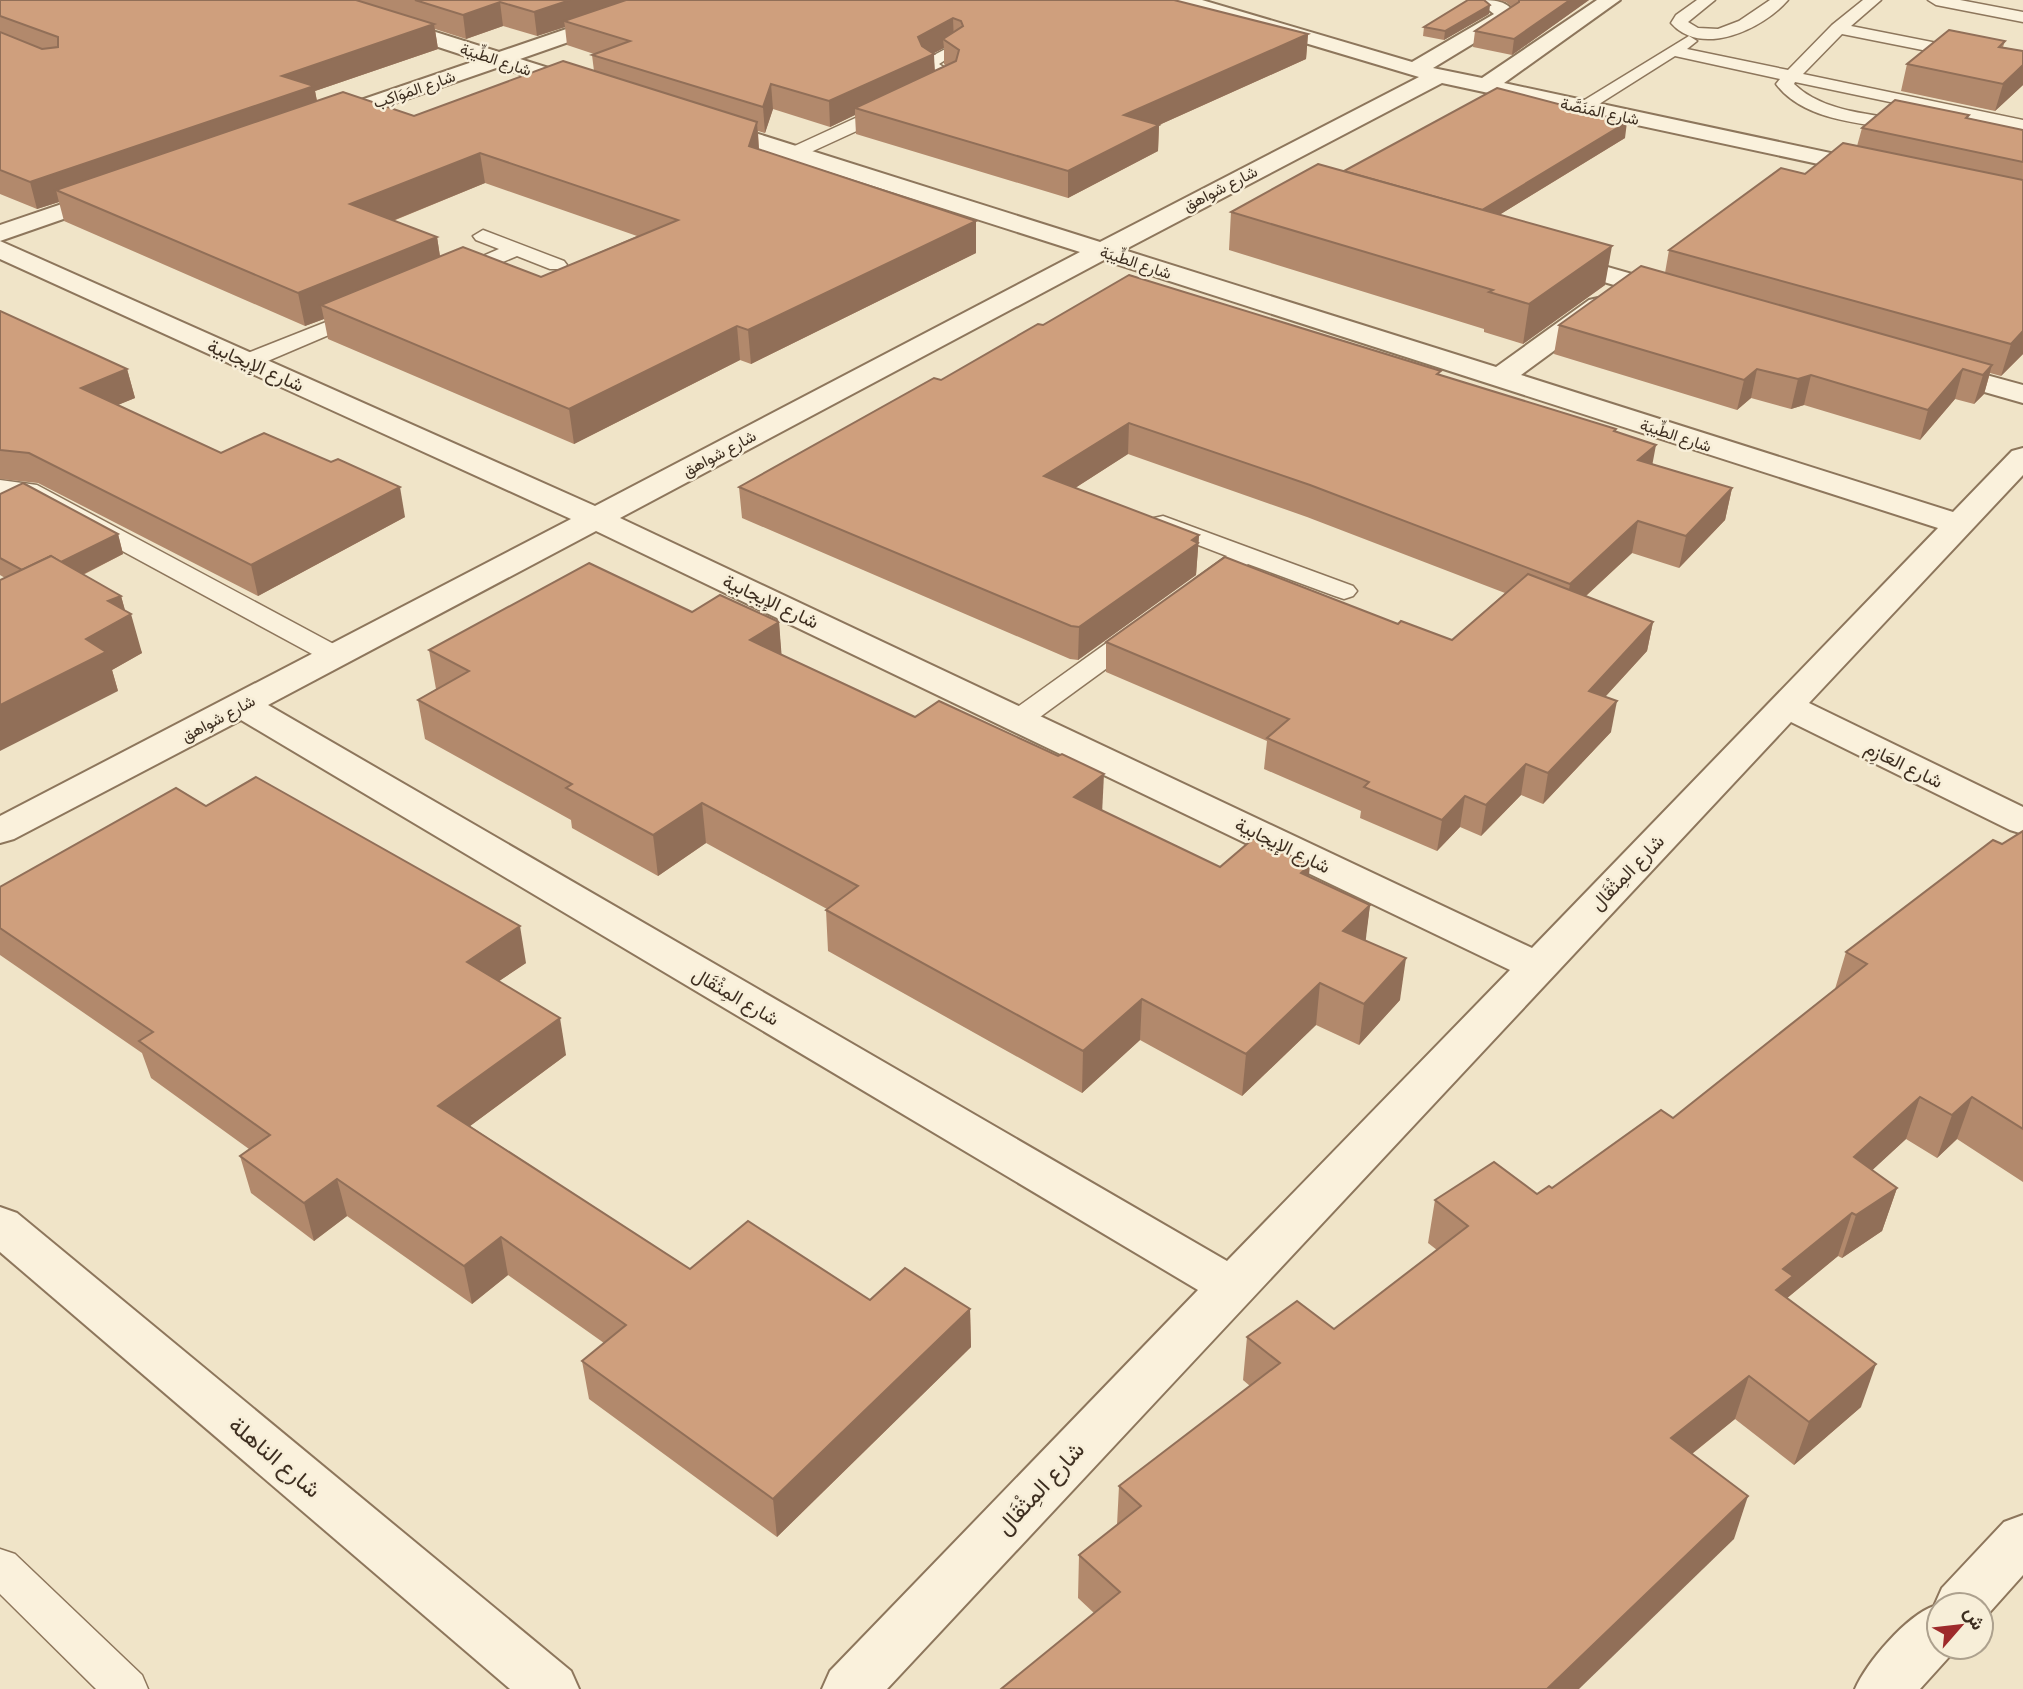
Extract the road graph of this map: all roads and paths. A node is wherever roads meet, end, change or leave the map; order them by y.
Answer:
1 (314, 0) edge
2 (670, 0) edge
3 (1181, 0) edge
4 (1486, 0) edge
5 (1610, 0) edge
6 (1707, 0) edge
7 (1780, 0) edge
8 (1873, 0) edge
9 (1936, 0) edge
10 (2023, 17) edge
11 (1838, 28) junction
12 (1702, 33) junction
13 (953, 50) edge
14 (1673, 51) junction
15 (498, 60) junction
16 (2023, 65) edge
17 (1426, 73) junction
18 (1789, 76) junction
19 (1485, 87) junction
20 (614, 96) edge
21 (1581, 107) junction
22 (691, 120) edge
23 (2023, 125) edge
24 (302, 128) edge
25 (1930, 130) edge
26 (794, 153) junction
27 (1250, 173) junction
28 (1896, 174) edge
29 (1290, 184) edge
30 (131, 188) edge
31 (0, 233) edge
32 (483, 236) dead end
33 (517, 249) junction
34 (0, 250) edge
35 (1100, 250) junction
36 (1526, 252) edge
37 (556, 265) dead end
38 (440, 281) edge
39 (1631, 282) junction
40 (1696, 301) edge
41 (389, 302) edge
42 (248, 361) junction
43 (1905, 361) edge
44 (1498, 379) junction
45 (2023, 394) edge
46 (2023, 457) edge
47 (0, 487) edge
48 (595, 518) junction
49 (1159, 522) edge
50 (1959, 524) junction
51 (1245, 554) junction
52 (1344, 591) dead end
53 (1185, 598) edge
54 (1163, 614) edge
55 (334, 655) junction
56 (1785, 705) junction
57 (243, 706) junction
58 (1019, 719) junction
59 (2023, 822) edge
60 (0, 831) edge
61 (1536, 966) junction
62 (0, 1225) edge
63 (1230, 1286) junction
64 (2023, 1538) edge
65 (0, 1567) edge
66 (1974, 1591) edge
67 (1925, 1644) edge
68 (126, 1689) edge
69 (551, 1689) edge
70 (850, 1689) edge
71 (1883, 1689) edge

1 - 15 street, شارع الطِّيبَة
2 - 15 street, شارع المَوَاكِب
3 - 17 street, شارع المَنَصَّة
4 - 17 street, شارع شواهق
5 - 19 street
6 - 12 lane
7 - 12 lane
8 - 11 lane
9 - 10 lane
11 - 16 lane
11 - 18 lane
12 - 14 lane
13 - 26 lane
14 - 18 lane
14 - 21 lane
15 - 20 street, شارع الطِّيبَة
15 - 24 street, شارع المَوَاكِب
17 - 19 street, شارع المَنَصَّة
17 - 27 street, شارع شواهق
18 - 23 lane
18 - 25 lane
19 - 21 street, شارع المَنَصَّة
21 - 28 street, شارع المَنَصَّة
22 - 26 street, شارع الطِّيبَة
26 - 35 street, شارع الطِّيبَة
27 - 29 street
27 - 35 street, شارع شواهق
30 - 31 street
32 - 33 lane
33 - 37 lane
33 - 38 lane
34 - 42 street, شارع الإيجابية
35 - 44 street, شارع الطِّيبَة
35 - 48 street, شارع شواهق
36 - 39 street
39 - 40 street
39 - 44 street
41 - 42 lane
42 - 48 street, شارع الإيجابية
43 - 45 street
44 - 50 street, شارع الطِّيبَة
46 - 50 street, شارع المِثْقَال
47 - 55 lane
48 - 55 street, شارع شواهق
48 - 58 street, شارع الإيجابية
49 - 51 lane
50 - 56 street, شارع المِثْقَال
51 - 52 lane
51 - 53 lane
54 - 58 lane
55 - 57 street, شارع شواهق
56 - 59 street, شارع العَازِم
56 - 61 street, شارع المِثْقَال
57 - 60 street, شارع شواهق
57 - 63 street, شارع المِثْقَال
58 - 61 street, شارع الإيجابية
61 - 63 street, شارع المِثْقَال
62 - 69 street, شارع الناهلة
63 - 70 street, شارع المِثْقَال
64 - 66 street
65 - 68 lane
67 - 71 street

